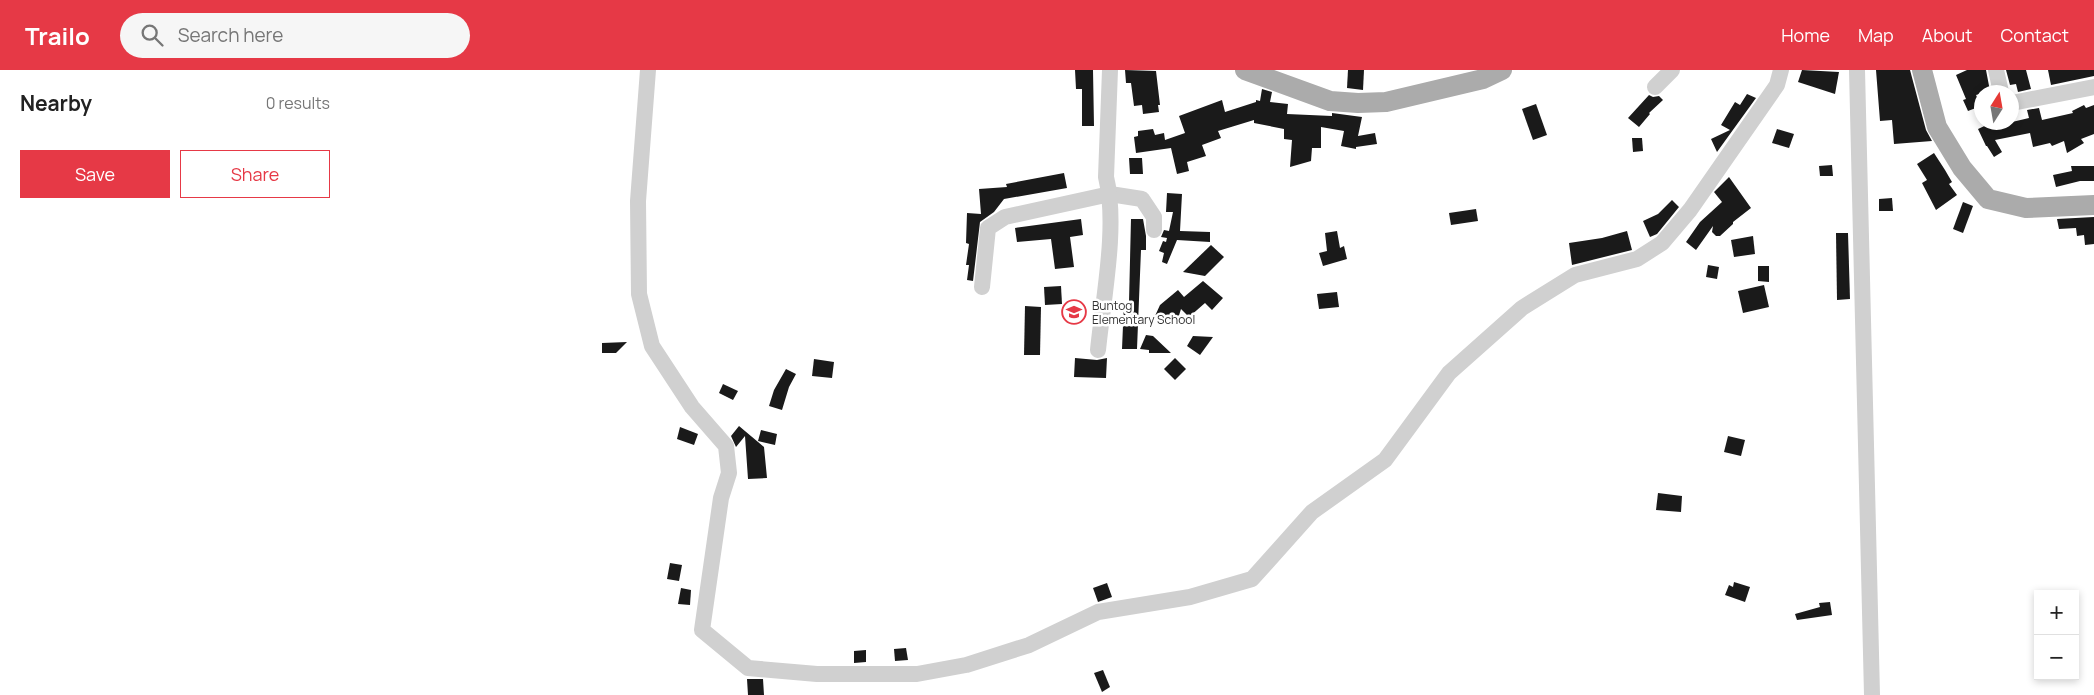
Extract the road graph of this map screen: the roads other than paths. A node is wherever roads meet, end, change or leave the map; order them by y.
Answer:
1 (648, 70) edge
2 (1110, 70) edge
3 (1245, 70) edge
4 (1502, 70) edge
5 (1672, 70) edge
6 (1780, 70) edge
7 (1857, 70) edge
8 (1922, 70) edge
9 (1996, 70) edge
10 (1999, 85) edge
11 (1655, 87) dead end
12 (2094, 87) edge
13 (2019, 102) edge
14 (1110, 194) junction
15 (2094, 205) edge
16 (1154, 230) dead end
17 (982, 287) dead end
18 (1098, 350) dead end
19 (1872, 695) edge

1 - 6 street
2 - 14 street
3 - 4 main road
5 - 11 street
7 - 19 street
8 - 15 main road
9 - 10 street
12 - 13 street
14 - 16 street
14 - 17 street
14 - 18 street

